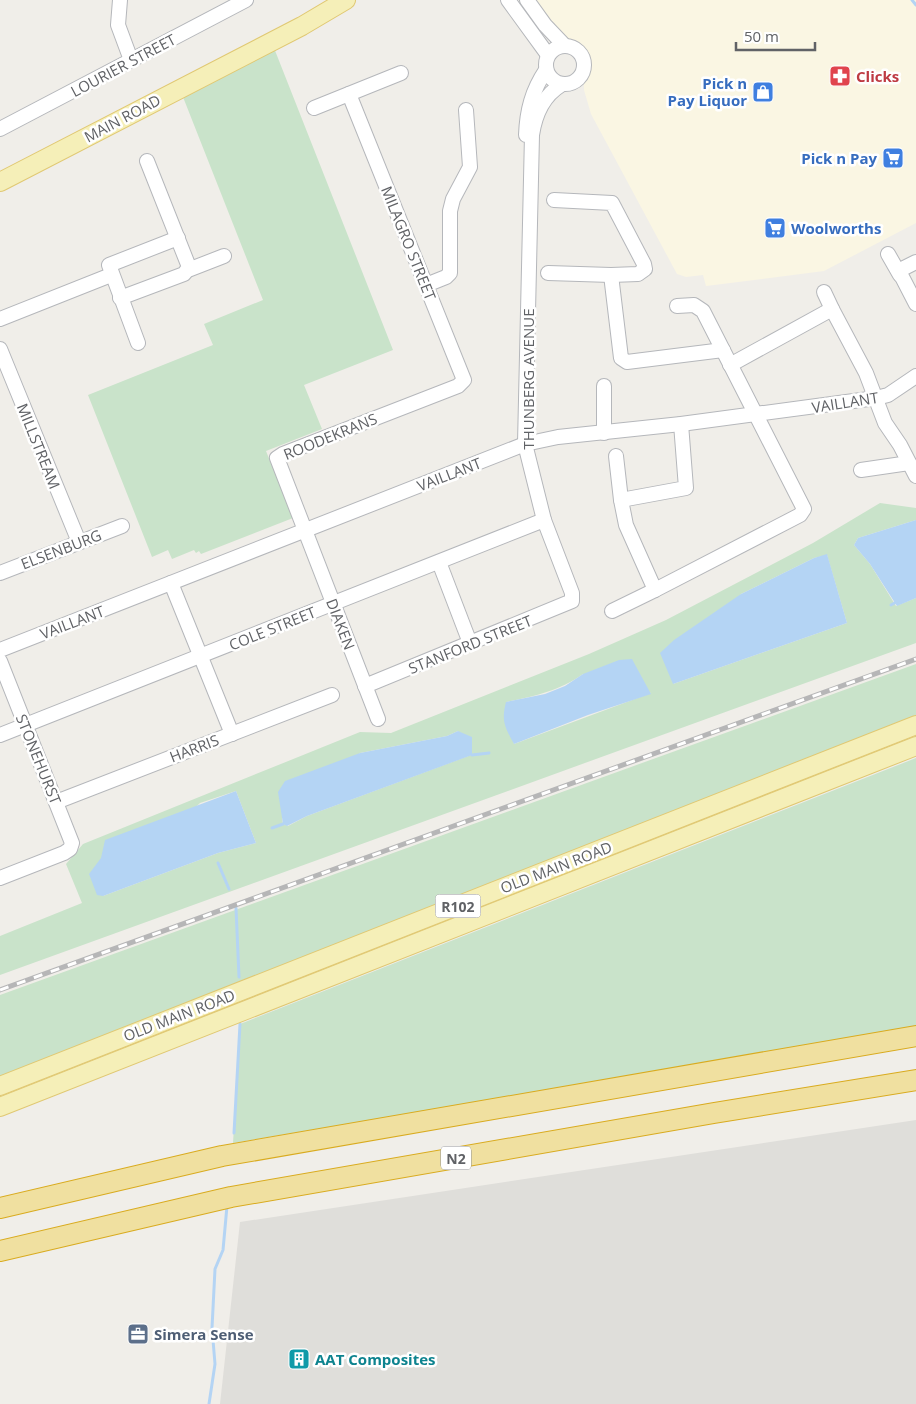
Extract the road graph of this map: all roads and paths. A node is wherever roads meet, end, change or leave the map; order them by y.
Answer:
1 (120, 0) edge
2 (246, 0) edge
3 (325, 0) edge
4 (346, 0) edge
5 (508, 0) edge
6 (527, 0) edge
7 (565, 46) junction
8 (244, 54) junction
9 (548, 55) junction
10 (131, 60) junction
11 (546, 70) junction
12 (401, 73) dead end
13 (561, 85) junction
14 (349, 94) junction
15 (314, 108) dead end
16 (466, 110) dead end
17 (0, 129) edge
18 (531, 159) junction
19 (147, 161) dead end
20 (0, 182) edge
21 (554, 200) dead end
22 (178, 238) junction
23 (888, 254) dead end
24 (224, 256) dead end
25 (916, 262) edge
26 (188, 270) junction
27 (548, 273) dead end
28 (111, 275) junction
29 (611, 275) junction
30 (900, 275) junction
31 (426, 285) junction
32 (824, 292) dead end
33 (120, 298) junction
34 (916, 304) edge
35 (677, 306) dead end
36 (832, 308) junction
37 (0, 319) edge
38 (138, 343) dead end
39 (0, 349) edge
40 (723, 350) junction
41 (730, 364) junction
42 (916, 376) edge
43 (604, 386) dead end
44 (455, 387) joint
45 (876, 398) junction
46 (755, 415) junction
47 (680, 424) junction
48 (604, 433) junction
49 (525, 444) junction
50 (616, 456) dead end
51 (909, 464) junction
52 (861, 470) dead end
53 (916, 476) edge
54 (621, 500) junction
55 (544, 520) junction
56 (122, 526) dead end
57 (304, 530) junction
58 (78, 542) junction
59 (439, 562) junction
60 (0, 573) edge
61 (171, 583) junction
62 (656, 590) junction
63 (572, 599) joint
64 (333, 603) junction
65 (612, 611) dead end
66 (470, 643) junction
67 (0, 650) edge
68 (201, 657) junction
69 (0, 661) edge
70 (365, 686) junction
71 (332, 695) dead end
72 (378, 719) dead end
73 (25, 725) junction
74 (916, 725) edge
75 (232, 734) junction
76 (0, 735) edge
77 (916, 746) edge
78 (56, 802) junction
79 (0, 878) edge
80 (916, 1036) edge
81 (916, 1080) edge
82 (0, 1086) edge
83 (0, 1107) edge
84 (0, 1208) edge
85 (0, 1251) edge

1 - 10 street
2 - 10 street, LOURIER STREET
3 - 8 main road, MAIN ROAD
4 - 8 main road, MAIN ROAD
5 - 9 street
6 - 7 street
7 - 9 street
7 - 13 street
8 - 20 main road, MAIN ROAD
9 - 11 street
10 - 17 street, LOURIER STREET
11 - 13 street
11 - 18 street, THUNBERG AVENUE
12 - 14 street
13 - 18 street, THUNBERG AVENUE
14 - 15 street
14 - 31 street, MILAGRO STREET
16 - 31 street
18 - 49 street, THUNBERG AVENUE
19 - 22 street
21 - 29 street
22 - 26 street
22 - 28 street
23 - 30 street
24 - 26 street
25 - 30 street
26 - 33 street
27 - 29 street
28 - 33 street
28 - 37 street
29 - 40 street
30 - 34 street
31 - 44 street, MILAGRO STREET
32 - 36 street
33 - 38 street
35 - 40 street
36 - 41 street
36 - 45 street
39 - 58 street, MILLSTREAM
40 - 41 street
41 - 46 street
42 - 45 street, VAILLANT
43 - 48 street
44 - 57 street, ROODEKRANS
45 - 46 street, VAILLANT
45 - 51 street
46 - 47 street, VAILLANT
46 - 62 street
47 - 48 street, VAILLANT
47 - 54 street
48 - 49 street, VAILLANT
49 - 55 street, THUNBERG AVENUE
49 - 57 street, VAILLANT
50 - 54 street
51 - 52 street
51 - 53 street
54 - 62 street
55 - 59 street, COLE STREET
55 - 63 street, THUNBERG AVENUE
56 - 58 street, ELSENBURG
57 - 61 street, VAILLANT
57 - 64 street, DIAKEN
58 - 60 street, ELSENBURG
59 - 64 street, COLE STREET
59 - 66 street
61 - 67 street, VAILLANT
61 - 68 street
62 - 65 street
63 - 66 street, STANFORD STREET
64 - 68 street, COLE STREET
64 - 70 street, DIAKEN
66 - 70 street, STANFORD STREET
68 - 73 street, COLE STREET
68 - 75 street
69 - 73 street, STONEHURST
70 - 72 street, DIAKEN
71 - 75 street, HARRIS
73 - 76 street, COLE STREET
73 - 78 street, STONEHURST
74 - 82 main road, OLD MAIN ROAD / R102
75 - 78 street, HARRIS
77 - 83 main road, OLD MAIN ROAD / R102
78 - 79 street, STONEHURST
80 - 84 highway
81 - 85 highway, N2

